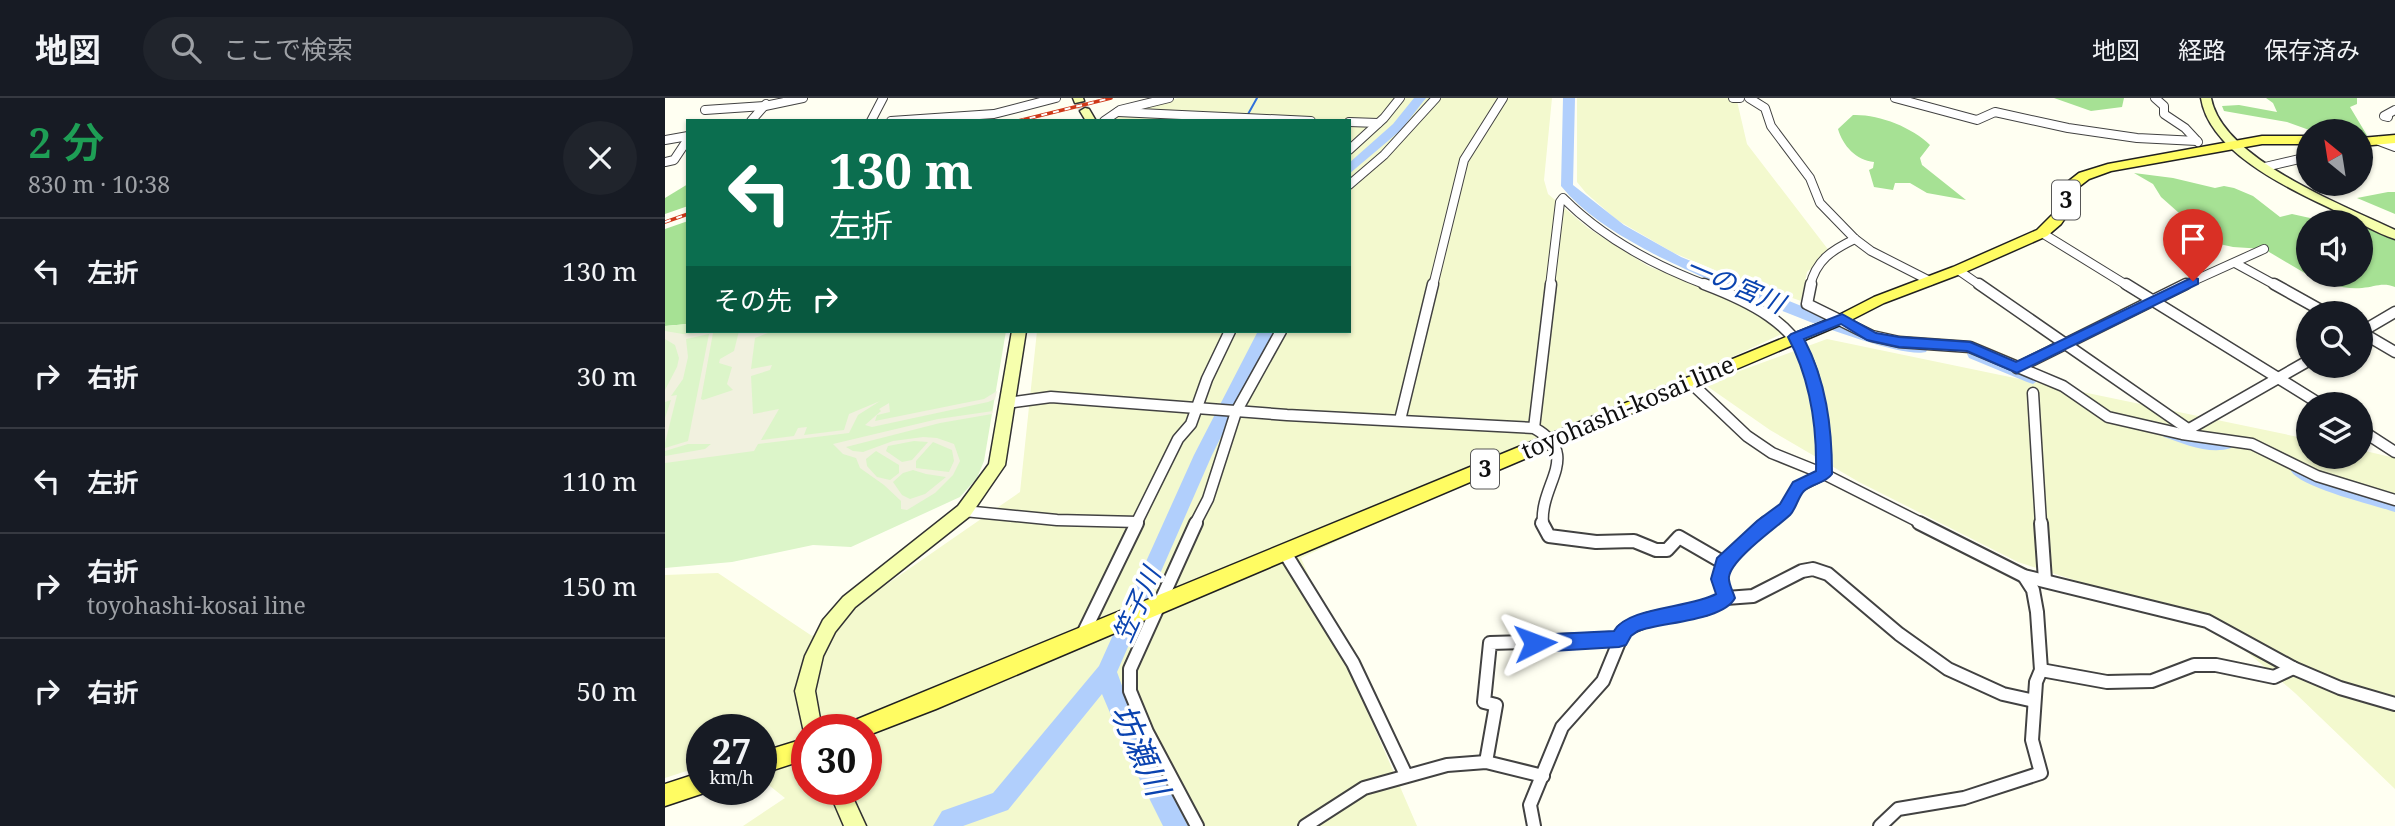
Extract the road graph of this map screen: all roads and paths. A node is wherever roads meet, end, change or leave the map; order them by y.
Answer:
1 (769, 98) edge
2 (803, 98) edge
3 (884, 98) edge
4 (1056, 98) edge
5 (1169, 98) edge
6 (1400, 98) edge
7 (1436, 98) edge
8 (1503, 98) edge
9 (1733, 98) edge
10 (1740, 98) edge
11 (1749, 98) edge
12 (1895, 98) edge
13 (2155, 98) edge
14 (2170, 98) edge
15 (2206, 98) edge
16 (765, 106) junction
17 (2164, 106) junction
18 (739, 108) junction
19 (705, 110) dead end
20 (2395, 110) edge
21 (1118, 113) junction
22 (731, 118) dead end
23 (753, 119) edge
24 (872, 119) edge
25 (920, 119) edge
26 (1108, 119) edge
27 (1263, 119) edge
28 (2393, 120) edge
29 (1351, 122) edge
30 (1378, 123) junction
31 (686, 137) edge
32 (2395, 139) edge
33 (665, 140) edge
34 (686, 140) edge
35 (2296, 140) edge
36 (2373, 141) edge
37 (2373, 143) edge
38 (2236, 145) junction
39 (2201, 146) junction
40 (2395, 147) edge
41 (1351, 148) edge
42 (2296, 160) edge
43 (671, 162) edge
44 (2265, 167) junction
45 (1351, 183) edge
46 (2042, 233) junction
47 (2395, 234) edge
48 (1855, 239) junction
49 (2264, 249) dead end
50 (2235, 263) junction
51 (1958, 270) junction
52 (1930, 281) junction
53 (2152, 300) junction
54 (2304, 301) edge
55 (2395, 312) edge
56 (1841, 319) junction
57 (1019, 333) edge
58 (1229, 333) edge
59 (1279, 333) edge
60 (1795, 337) junction
61 (2064, 343) junction
62 (2395, 352) edge
63 (2296, 367) edge
64 (2017, 368) junction
65 (2278, 377) junction
66 (1690, 382) junction
67 (2301, 392) edge
68 (2033, 393) dead end
69 (1007, 402) junction
70 (1200, 410) junction
71 (1236, 412) junction
72 (1400, 421) junction
73 (1534, 428) junction
74 (2185, 432) junction
75 (2373, 438) edge
76 (1554, 439) junction
77 (2395, 452) edge
78 (1823, 474) junction
79 (2395, 500) edge
80 (964, 511) junction
81 (1138, 522) junction
82 (1285, 553) junction
83 (1724, 564) junction
84 (2024, 576) junction
85 (2045, 580) junction
86 (1726, 598) junction
87 (1151, 608) junction
88 (1088, 635) junction
89 (1619, 639) junction
90 (2293, 668) junction
91 (2041, 670) junction
92 (2034, 701) junction
93 (2395, 704) edge
94 (809, 714) edge
95 (882, 719) edge
96 (1486, 762) junction
97 (1406, 775) junction
98 (1543, 776) junction
99 (686, 788) edge
100 (665, 795) edge
101 (845, 805) edge
102 (855, 826) edge
103 (1197, 826) edge
104 (1304, 826) edge
105 (1534, 826) edge
106 (1880, 826) edge

1 - 16 street
2 - 16 street
3 - 24 street
4 - 25 street
5 - 21 street
6 - 30 street
7 - 45 street
8 - 72 street
9 - 10 street
11 - 48 street
12 - 39 street
13 - 17 street
14 - 17 street
15 - 38 street
16 - 18 street
16 - 23 street
17 - 39 street
18 - 19 street
18 - 22 street
20 - 28 street
21 - 26 street
21 - 27 street
29 - 30 street
30 - 41 street
31 - 33 street
32 - 36 main road
34 - 43 street
35 - 38 main road, toyohashi-kosai line / 3
37 - 40 street
38 - 39 main road, toyohashi-kosai line / 3
38 - 44 street
39 - 46 main road, toyohashi-kosai line / 3
42 - 44 street
44 - 47 street
46 - 51 main road, toyohashi-kosai line / 3
46 - 53 street
48 - 52 street
48 - 56 street
49 - 50 street
50 - 53 street
50 - 54 street
51 - 52 main road, toyohashi-kosai line / 3
51 - 61 street
52 - 56 main road, toyohashi-kosai line / 3
53 - 61 street
53 - 65 street
55 - 62 street
56 - 60 main road, toyohashi-kosai line / 3
56 - 64 street
57 - 69 street
58 - 70 street
59 - 71 street
60 - 66 main road, toyohashi-kosai line / 3
60 - 73 street
60 - 78 street
61 - 64 street
61 - 74 street
63 - 65 street
64 - 74 street
65 - 67 street
65 - 74 street
66 - 76 main road, toyohashi-kosai line / 3
66 - 78 street
68 - 85 street
69 - 70 street
69 - 80 street
70 - 71 street
70 - 81 street
71 - 72 street
71 - 87 street
72 - 73 street
73 - 76 street
74 - 79 street
75 - 77 street
76 - 82 main road, toyohashi-kosai line / 3
76 - 83 street
78 - 83 street
78 - 84 street
80 - 81 street
80 - 94 street
81 - 88 street
82 - 87 main road, toyohashi-kosai line / 3
82 - 97 street
83 - 86 street
84 - 85 street
84 - 91 street
85 - 90 street
86 - 89 street
86 - 92 street
87 - 88 main road, toyohashi-kosai line / 3
87 - 103 street
88 - 95 main road, toyohashi-kosai line / 3
89 - 96 street
89 - 98 street
90 - 91 street
90 - 93 street
91 - 92 street
92 - 106 street
96 - 97 street
96 - 98 street
97 - 104 street
98 - 105 street
99 - 100 main road
101 - 102 street

